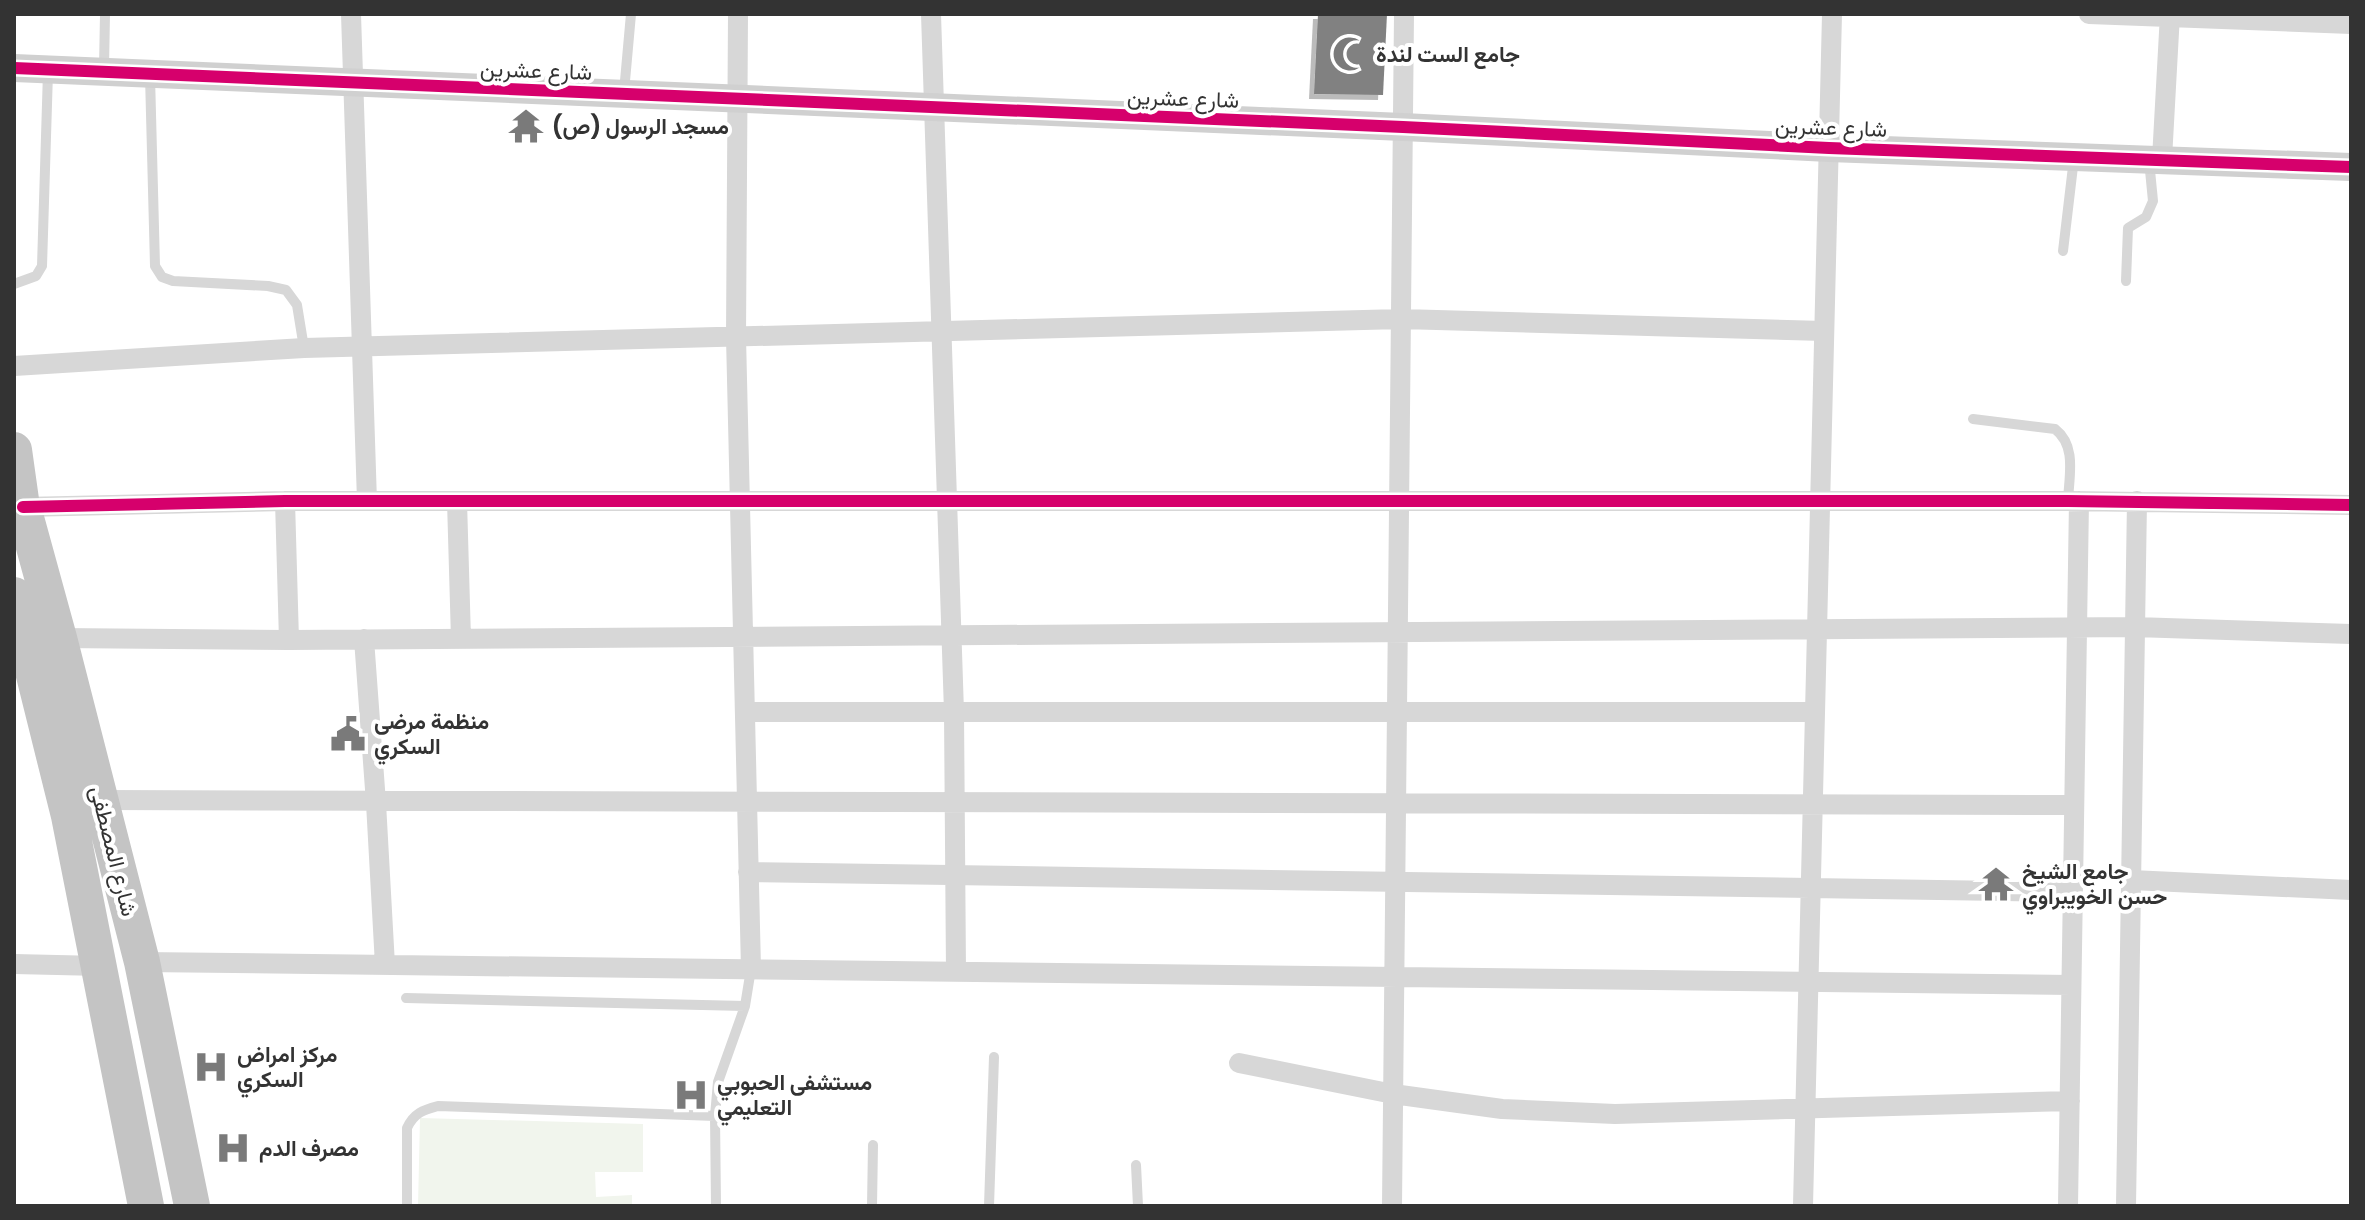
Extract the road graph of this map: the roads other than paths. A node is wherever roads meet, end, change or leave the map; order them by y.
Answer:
1 (105, 14) edge
2 (351, 14) edge
3 (631, 14) edge
4 (738, 14) edge
5 (931, 14) edge
6 (1404, 14) edge
7 (1832, 14) edge
8 (2089, 14) edge
9 (2170, 15) edge
10 (2351, 24) edge
11 (14, 68) edge
12 (48, 70) junction
13 (104, 72) junction
14 (150, 74) junction
15 (356, 83) junction
16 (624, 94) junction
17 (740, 99) junction
18 (933, 107) junction
19 (1403, 127) junction
20 (1829, 148) junction
21 (2075, 156) junction
22 (2156, 159) junction
23 (2351, 167) edge
24 (2063, 251) dead end
25 (2126, 281) dead end
26 (14, 284) edge
27 (1401, 319) junction
28 (942, 331) junction
29 (1824, 331) junction
30 (736, 337) junction
31 (364, 347) junction
32 (304, 348) junction
33 (14, 366) edge
34 (1973, 419) dead end
35 (14, 450) edge
36 (19, 497) edge
37 (285, 501) junction
38 (367, 501) junction
39 (457, 501) junction
40 (739, 501) junction
41 (946, 501) junction
42 (1399, 501) junction
43 (1820, 501) junction
44 (2074, 501) junction
45 (2137, 501) junction
46 (2351, 505) edge
47 (14, 595) edge
48 (2135, 627) junction
49 (2077, 628) junction
50 (1817, 629) junction
51 (1398, 632) junction
52 (2351, 634) edge
53 (952, 635) junction
54 (742, 637) junction
55 (59, 638) junction
56 (364, 639) junction
57 (461, 639) junction
58 (289, 640) junction
59 (24, 671) edge
60 (745, 712) junction
61 (954, 712) junction
62 (1398, 712) junction
63 (1815, 712) junction
64 (101, 800) junction
65 (376, 803) junction
66 (747, 804) junction
67 (956, 804) junction
68 (1396, 804) junction
69 (1813, 805) junction
70 (2074, 805) junction
71 (748, 872) junction
72 (956, 875) junction
73 (2131, 880) junction
74 (1395, 882) junction
75 (1811, 888) junction
76 (2351, 890) edge
77 (2073, 892) junction
78 (142, 962) junction
79 (14, 964) edge
80 (385, 965) junction
81 (100, 966) junction
82 (751, 969) junction
83 (956, 972) junction
84 (1395, 977) junction
85 (1809, 982) junction
86 (2071, 985) junction
87 (406, 998) dead end
88 (745, 1006) junction
89 (994, 1057) dead end
90 (1239, 1063) dead end
91 (1393, 1094) junction
92 (2070, 1101) junction
93 (1806, 1108) junction
94 (715, 1116) junction
95 (873, 1145) dead end
96 (1136, 1165) dead end
97 (146, 1206) edge
98 (192, 1206) edge
99 (407, 1206) edge
100 (716, 1206) edge
101 (872, 1206) edge
102 (989, 1206) edge
103 (1138, 1206) edge
104 (1392, 1206) edge
105 (1803, 1206) edge
106 (2068, 1206) edge
107 (2126, 1206) edge

1 - 13 lane
2 - 15 street
3 - 16 lane
4 - 17 street
5 - 18 street
6 - 19 street
7 - 20 street
8 - 9 street
9 - 10 street
9 - 22 street
11 - 12 street, شارع عشرين
12 - 13 street, شارع عشرين
12 - 26 lane
13 - 14 street, شارع عشرين
14 - 15 street, شارع عشرين
14 - 32 lane
15 - 16 street, شارع عشرين
15 - 31 street
16 - 17 street, شارع عشرين
17 - 18 street, شارع عشرين
17 - 30 street
18 - 19 street, شارع عشرين
18 - 28 street
19 - 20 street, شارع عشرين
19 - 27 street
20 - 21 street, شارع عشرين
20 - 29 street
21 - 22 street, شارع عشرين
21 - 24 lane
22 - 23 street, شارع عشرين
22 - 25 lane
27 - 28 street
27 - 29 street
27 - 42 street
28 - 30 street
28 - 41 street
29 - 43 street
30 - 31 street
30 - 40 street
31 - 32 street
31 - 38 street
32 - 33 street
34 - 44 lane
35 - 36 highway, شارع المصطفى
36 - 37 street
36 - 55 highway, شارع المصطفى
37 - 38 street
37 - 58 street
38 - 39 street
39 - 40 street
39 - 57 street
40 - 41 street
40 - 54 street
41 - 42 street
41 - 53 street
42 - 43 street
42 - 51 street
43 - 44 street
43 - 50 street
44 - 45 street
44 - 49 street
45 - 46 street
45 - 48 street
47 - 59 highway, شارع المصطفى
48 - 49 street
48 - 52 street
48 - 73 street
49 - 50 street
49 - 70 street
50 - 51 street
50 - 63 street
51 - 53 street
51 - 62 street
53 - 54 street
53 - 61 street
54 - 57 street
54 - 60 street
55 - 58 street
55 - 64 highway, شارع المصطفى
56 - 57 street
56 - 58 street
56 - 65 street
59 - 81 highway, شارع المصطفى
60 - 61 street
60 - 66 street
61 - 62 street
61 - 67 street
62 - 63 street
62 - 68 street
63 - 69 street
64 - 65 street
64 - 78 highway, شارع المصطفى
65 - 66 street
65 - 80 street
66 - 67 street
66 - 71 street
67 - 68 street
67 - 72 street
68 - 69 street
68 - 74 street
69 - 70 street
69 - 75 street
70 - 77 street
71 - 72 street
71 - 82 street
72 - 74 street
72 - 83 street
73 - 76 street
73 - 107 street
74 - 75 street
74 - 84 street
75 - 77 street
75 - 85 street
77 - 86 street
78 - 80 street
78 - 98 highway, شارع المصطفى
79 - 81 street
80 - 82 street
81 - 97 highway, شارع المصطفى
82 - 83 street
82 - 88 lane
83 - 84 street
84 - 85 street
84 - 91 street
85 - 86 street
85 - 93 street
86 - 92 street
87 - 88 lane
88 - 94 lane
89 - 102 lane
90 - 91 street
91 - 93 street
91 - 104 street
92 - 93 street
92 - 106 street
93 - 105 street
94 - 99 lane
94 - 100 lane
95 - 101 lane
96 - 103 lane

